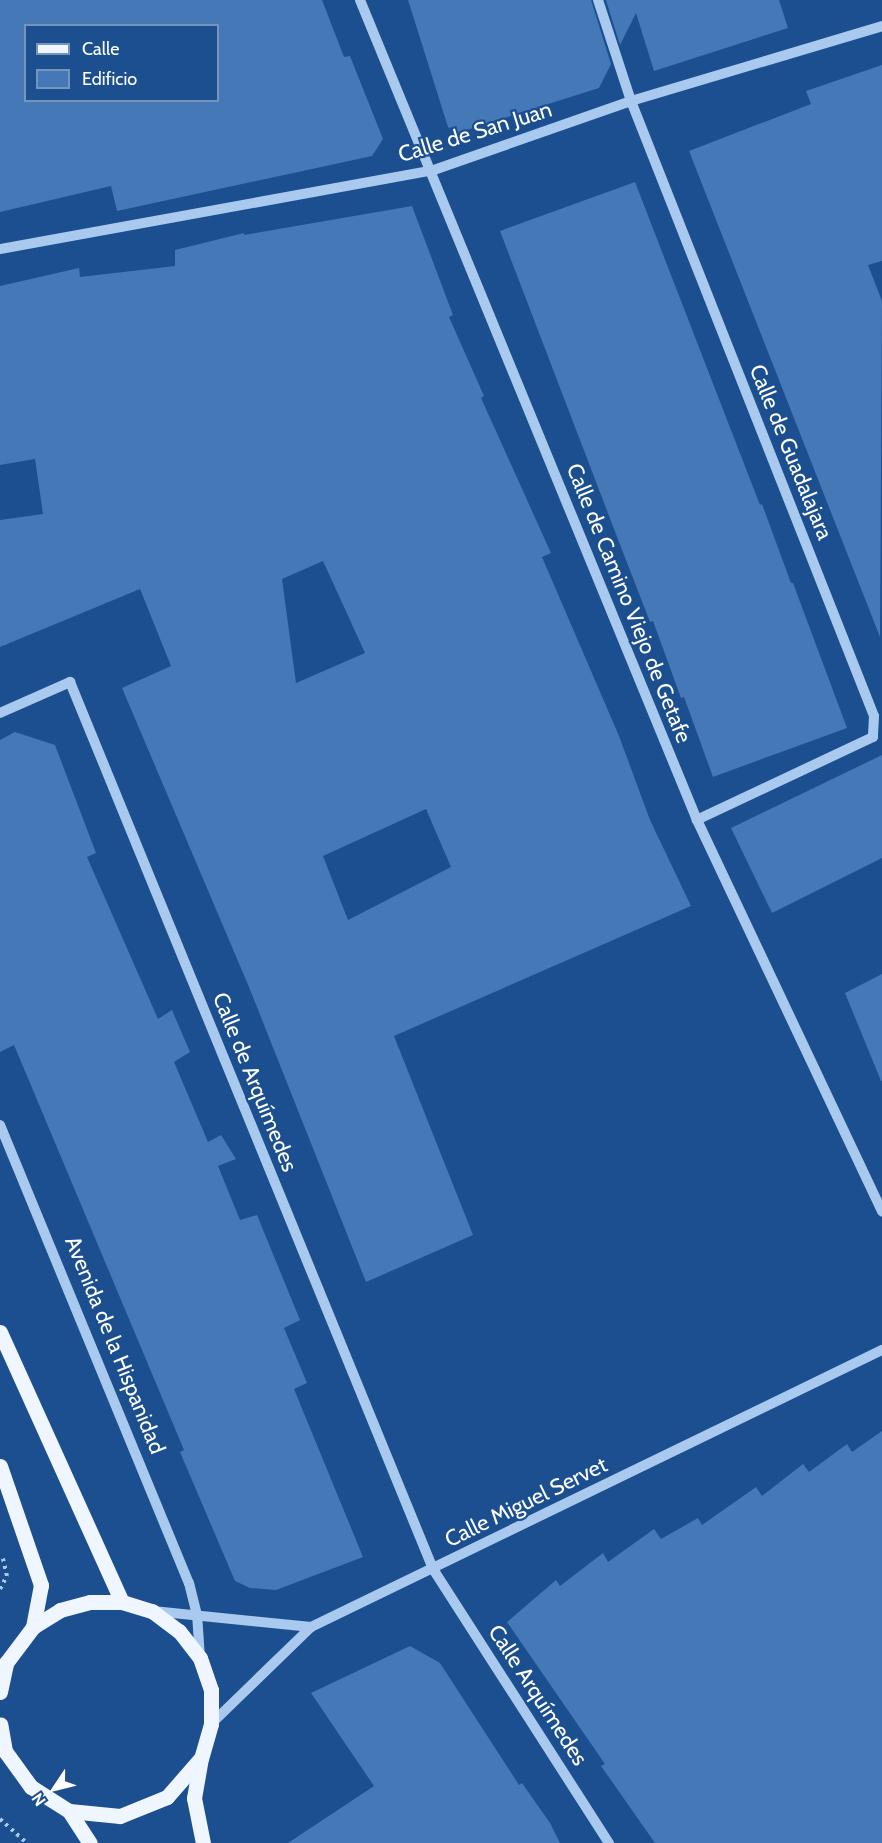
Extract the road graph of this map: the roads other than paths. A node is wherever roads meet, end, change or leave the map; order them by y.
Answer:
1 (360, 0) edge
2 (598, 0) edge
3 (882, 26) edge
4 (631, 101) junction
5 (430, 171) junction
6 (0, 249) edge
7 (0, 713) edge
8 (697, 820) junction
9 (0, 1125) edge
10 (882, 1211) edge
11 (0, 1332) edge
12 (882, 1350) edge
13 (0, 1466) edge
14 (433, 1569) junction
15 (122, 1602) junction
16 (152, 1611) junction
17 (197, 1614) junction
18 (33, 1627) junction
19 (311, 1627) junction
20 (200, 1658) junction
21 (0, 1692) edge
22 (0, 1724) edge
23 (212, 1724) junction
24 (201, 1758) junction
25 (69, 1810) junction
26 (90, 1843) edge
27 (203, 1843) edge
28 (609, 1843) edge

1 - 5 street, Calle de Camino Viejo de Getafe
2 - 4 street, Calle de Guadalajara
3 - 4 street, Calle de San Juan
4 - 5 street, Calle de San Juan
4 - 8 street, Calle de Guadalajara
5 - 6 street, Calle de San Juan
5 - 8 street, Calle de Camino Viejo de Getafe
7 - 14 street, Calle de Arquímedes
8 - 10 street, Calle de Camino Viejo de Getafe
9 - 17 street, Avenida de la Hispanidad
11 - 15 main road
12 - 14 street, Calle Miguel Servet
13 - 18 main road
14 - 19 street, Calle Miguel Servet
14 - 28 street, Calle Arquímedes
15 - 16 main road
15 - 18 main road
16 - 17 street
16 - 20 main road
17 - 19 street
17 - 20 street, Avenida de la Hispanidad
18 - 21 main road
19 - 23 street, Calle Miguel Servet
20 - 23 main road
22 - 25 main road
23 - 24 main road
24 - 25 main road
24 - 27 main road
25 - 26 main road

